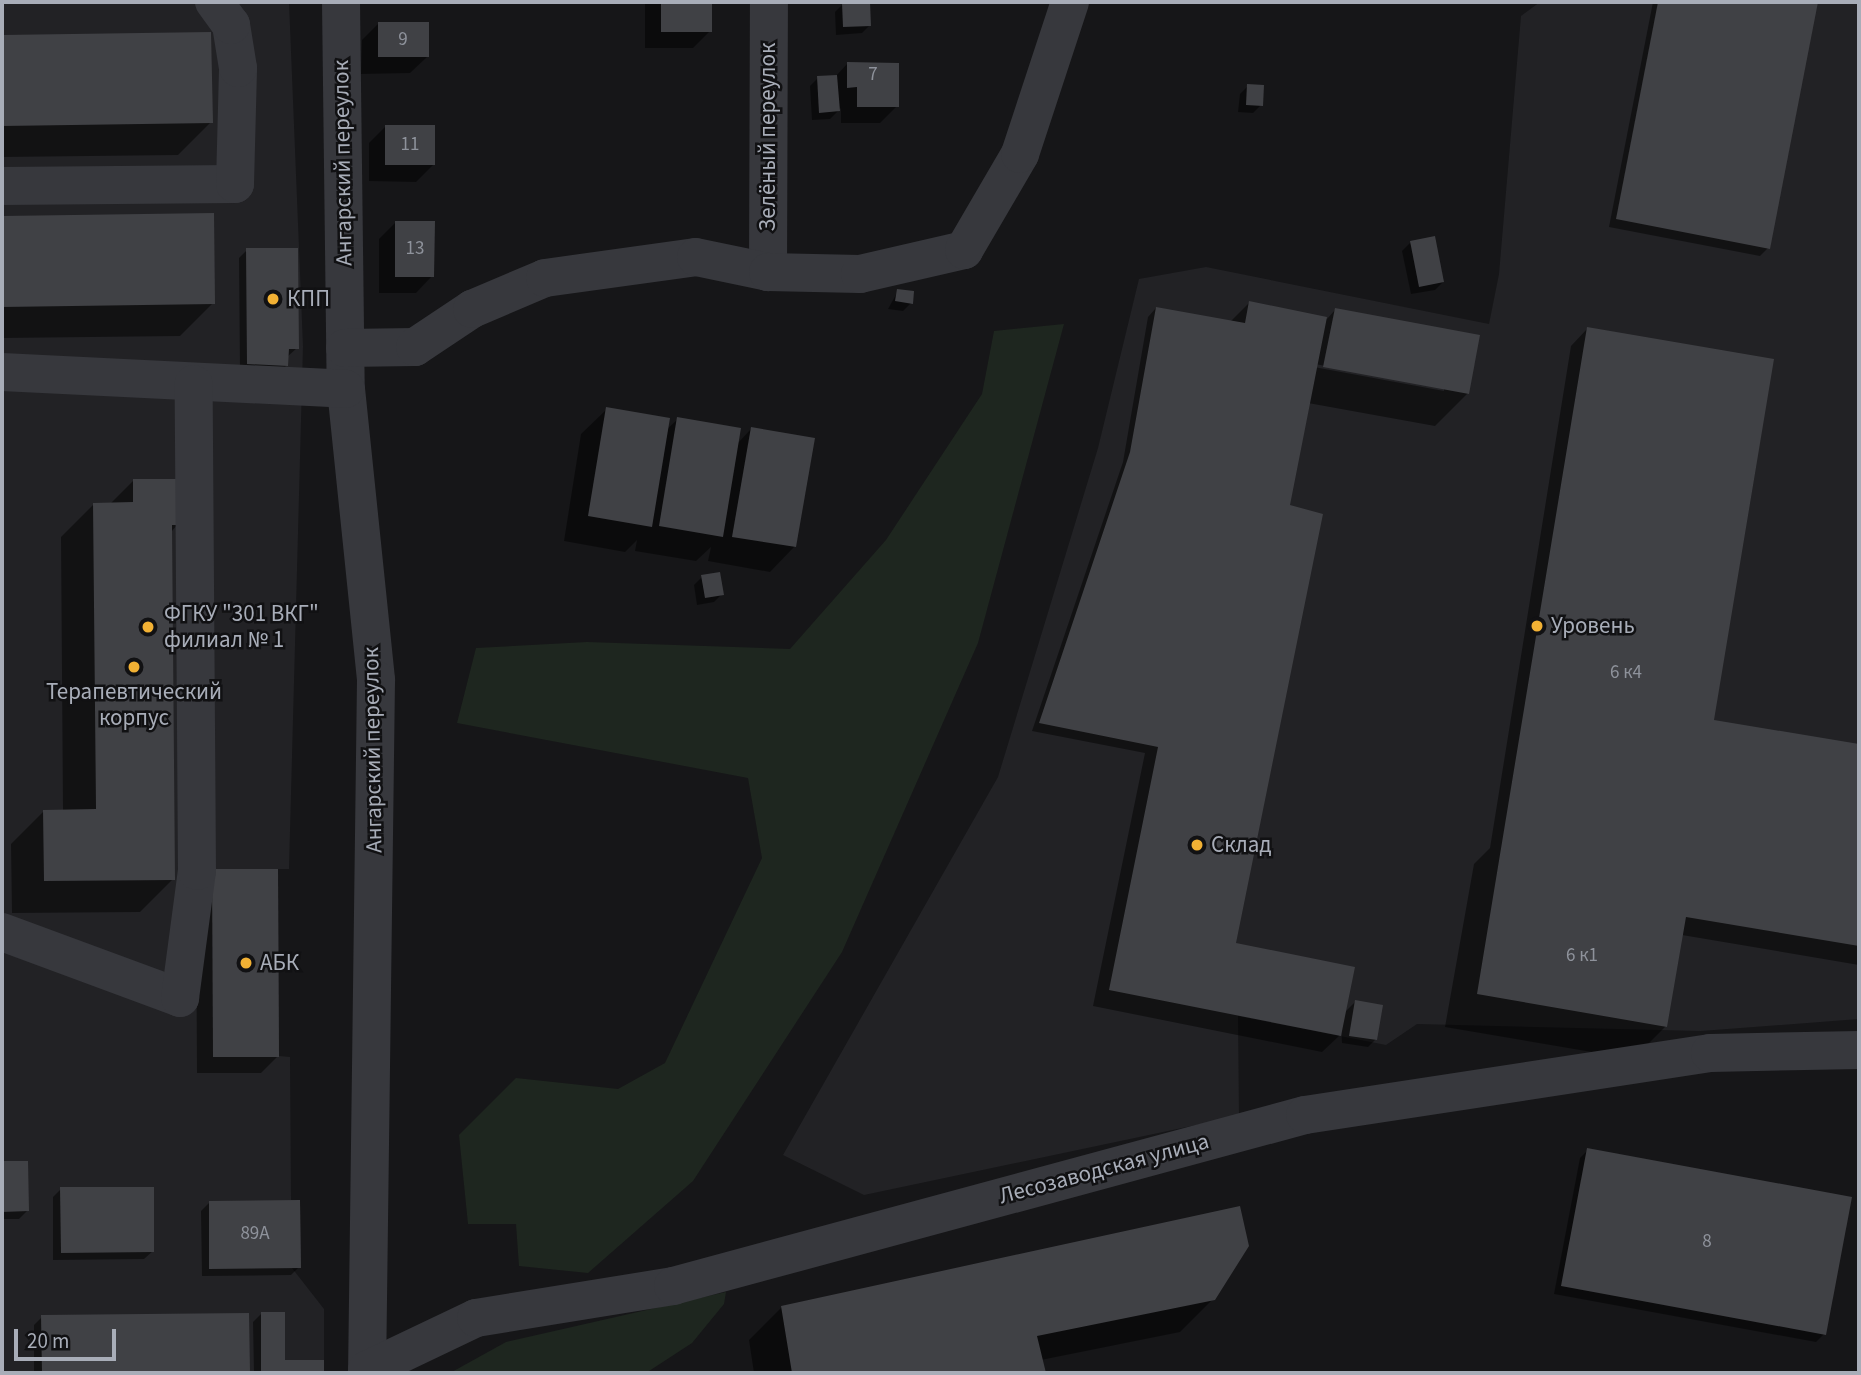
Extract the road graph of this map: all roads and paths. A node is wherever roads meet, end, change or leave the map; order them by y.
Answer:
1 (214, 2) edge
2 (341, 2) edge
3 (768, 2) edge
4 (1070, 2) edge
5 (2, 186) edge
6 (768, 272) junction
7 (345, 348) junction
8 (2, 372) edge
9 (194, 384) junction
10 (346, 389) junction
11 (2, 932) edge
12 (1859, 1050) edge
13 (367, 1372) edge

1 - 5 street
2 - 7 street, Ангарский переулок
3 - 6 street, Зелёный переулок
4 - 6 street
6 - 7 street
7 - 10 street, Ангарский переулок
8 - 9 street
9 - 10 street
9 - 11 street
10 - 13 street, Ангарский переулок
12 - 13 street, Лесозаводская улица

